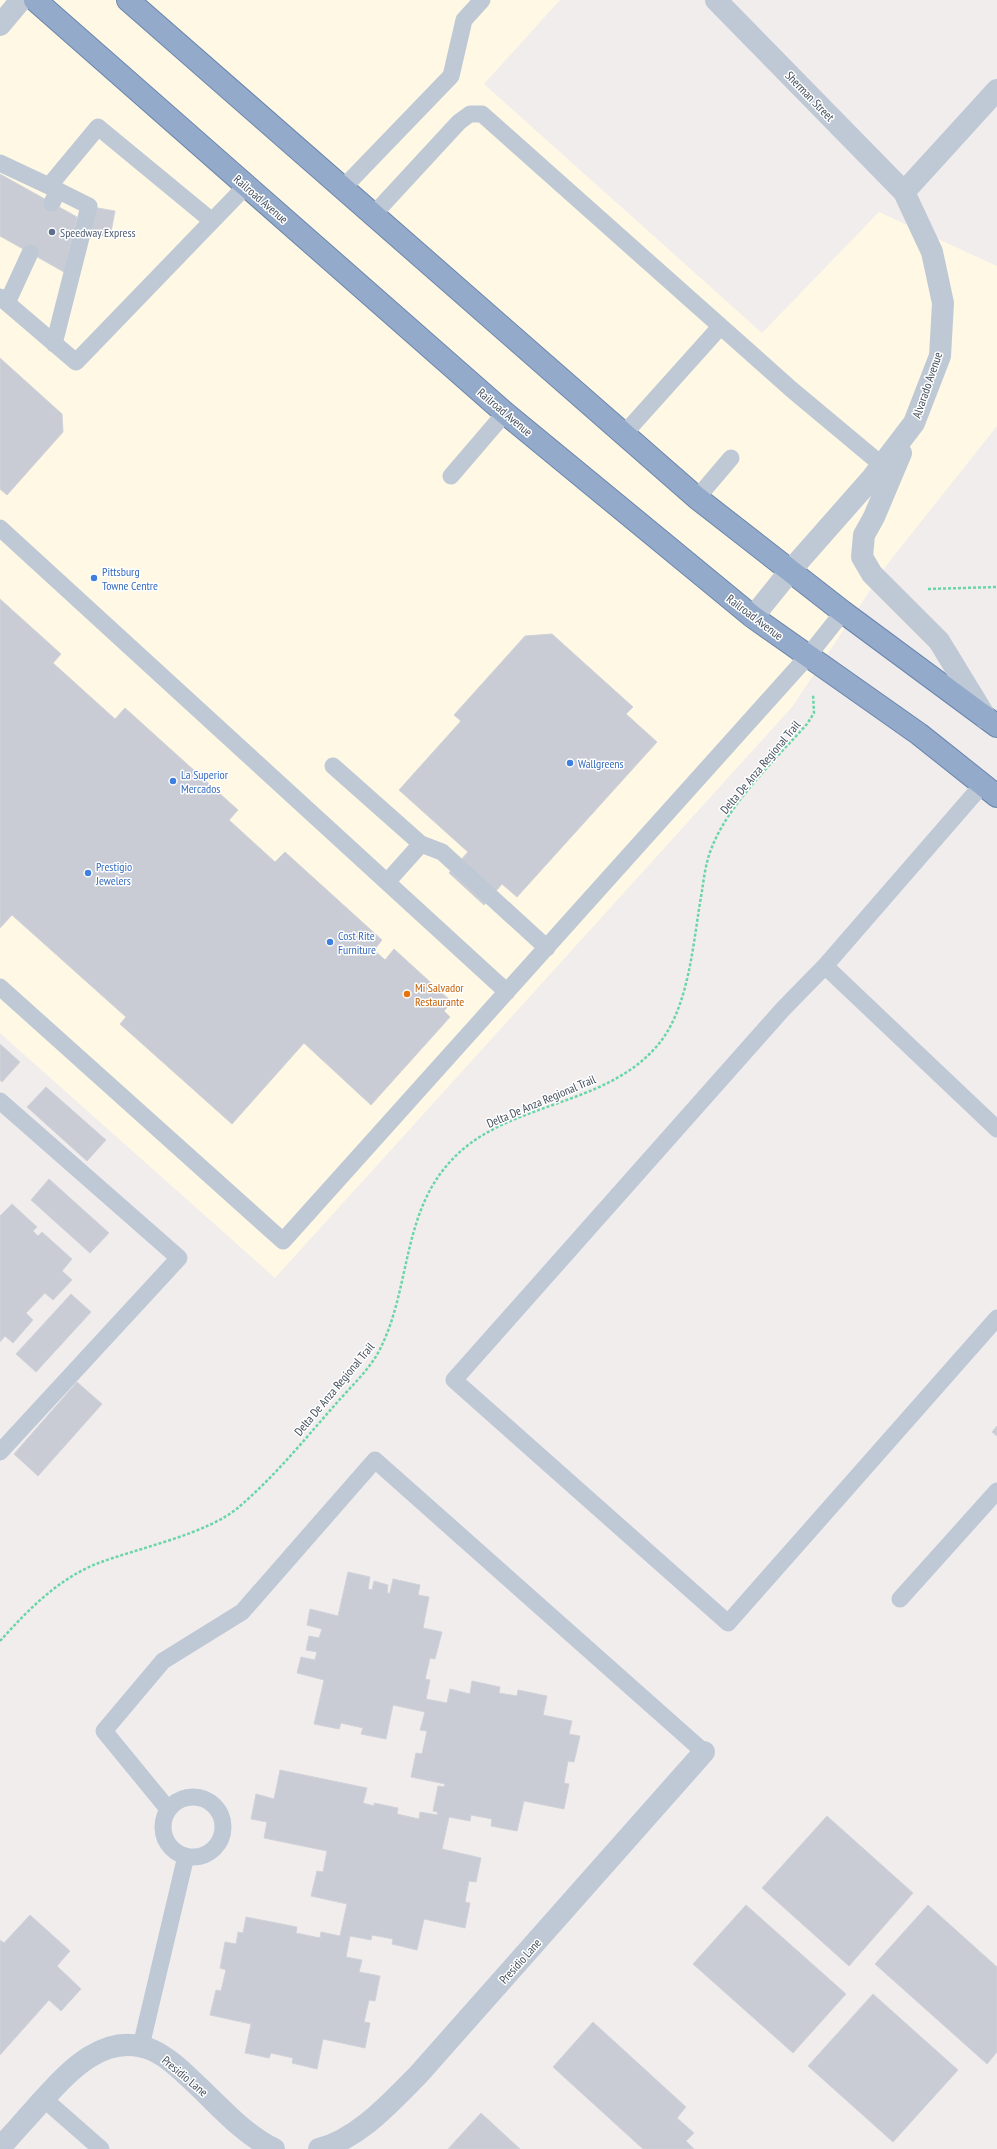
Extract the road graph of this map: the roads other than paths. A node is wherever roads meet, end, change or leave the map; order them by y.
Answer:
1 (21, 0) edge
2 (35, 0) edge
3 (128, 0) edge
4 (482, 0) edge
5 (716, 0) edge
6 (0, 25) edge
7 (997, 90) edge
8 (0, 163) edge
9 (246, 186) junction
10 (343, 188) junction
11 (904, 192) junction
12 (53, 193) junction
13 (374, 214) junction
14 (212, 221) junction
15 (30, 253) dead end
16 (3, 300) edge
17 (720, 327) junction
18 (54, 344) junction
19 (505, 413) junction
20 (914, 423) junction
21 (624, 434) junction
22 (731, 458) dead end
23 (882, 465) junction
24 (451, 476) dead end
25 (697, 498) junction
26 (0, 528) edge
27 (790, 571) junction
28 (844, 612) junction
29 (752, 617) junction
30 (808, 656) junction
31 (991, 722) edge
32 (333, 766) dead end
33 (990, 790) edge
34 (421, 844) junction
35 (387, 882) junction
36 (547, 948) junction
37 (824, 966) junction
38 (0, 987) edge
39 (507, 992) junction
40 (0, 1101) edge
41 (997, 1129) edge
42 (997, 1318) edge
43 (0, 1452) edge
44 (997, 1491) edge
45 (900, 1599) dead end
46 (704, 1752) joint
47 (168, 1810) junction
48 (186, 1856) junction
49 (141, 2046) junction
50 (44, 2099) junction
51 (0, 2148) edge
52 (101, 2149) edge
53 (274, 2149) edge
54 (319, 2149) edge

1 - 6 street
2 - 9 highway, Railroad Avenue
3 - 10 highway
4 - 10 lane
5 - 11 street, Sherman Street
7 - 11 street
8 - 12 lane
9 - 14 lane
9 - 19 highway, Railroad Avenue
10 - 13 highway
11 - 20 street, Alvarado Avenue
12 - 14 lane
12 - 18 lane
13 - 17 lane
13 - 21 highway
14 - 18 lane
15 - 16 lane
16 - 18 lane
17 - 21 lane
17 - 23 lane
19 - 24 lane
19 - 29 highway, Railroad Avenue
20 - 23 street, Alvarado Avenue
20 - 31 street
21 - 25 highway
22 - 25 lane
23 - 27 street, Alvarado Avenue
25 - 27 highway
26 - 35 lane
27 - 28 highway
27 - 29 street, Alvarado Avenue
28 - 30 lane
28 - 31 highway
29 - 30 highway, Railroad Avenue
30 - 33 highway, Railroad Avenue
30 - 36 lane
32 - 34 lane
33 - 37 lane
34 - 35 lane
34 - 36 lane
35 - 39 lane
36 - 39 lane
37 - 41 lane
37 - 42 lane
38 - 39 lane
40 - 43 lane
44 - 45 lane
46 - 47 lane
46 - 54 street, Presidio Lane
47 - 48 lane
47 - 48 lane
48 - 49 lane
49 - 50 street, Presidio Lane
49 - 53 street, Presidio Lane
50 - 51 street, Presidio Lane
50 - 52 lane

